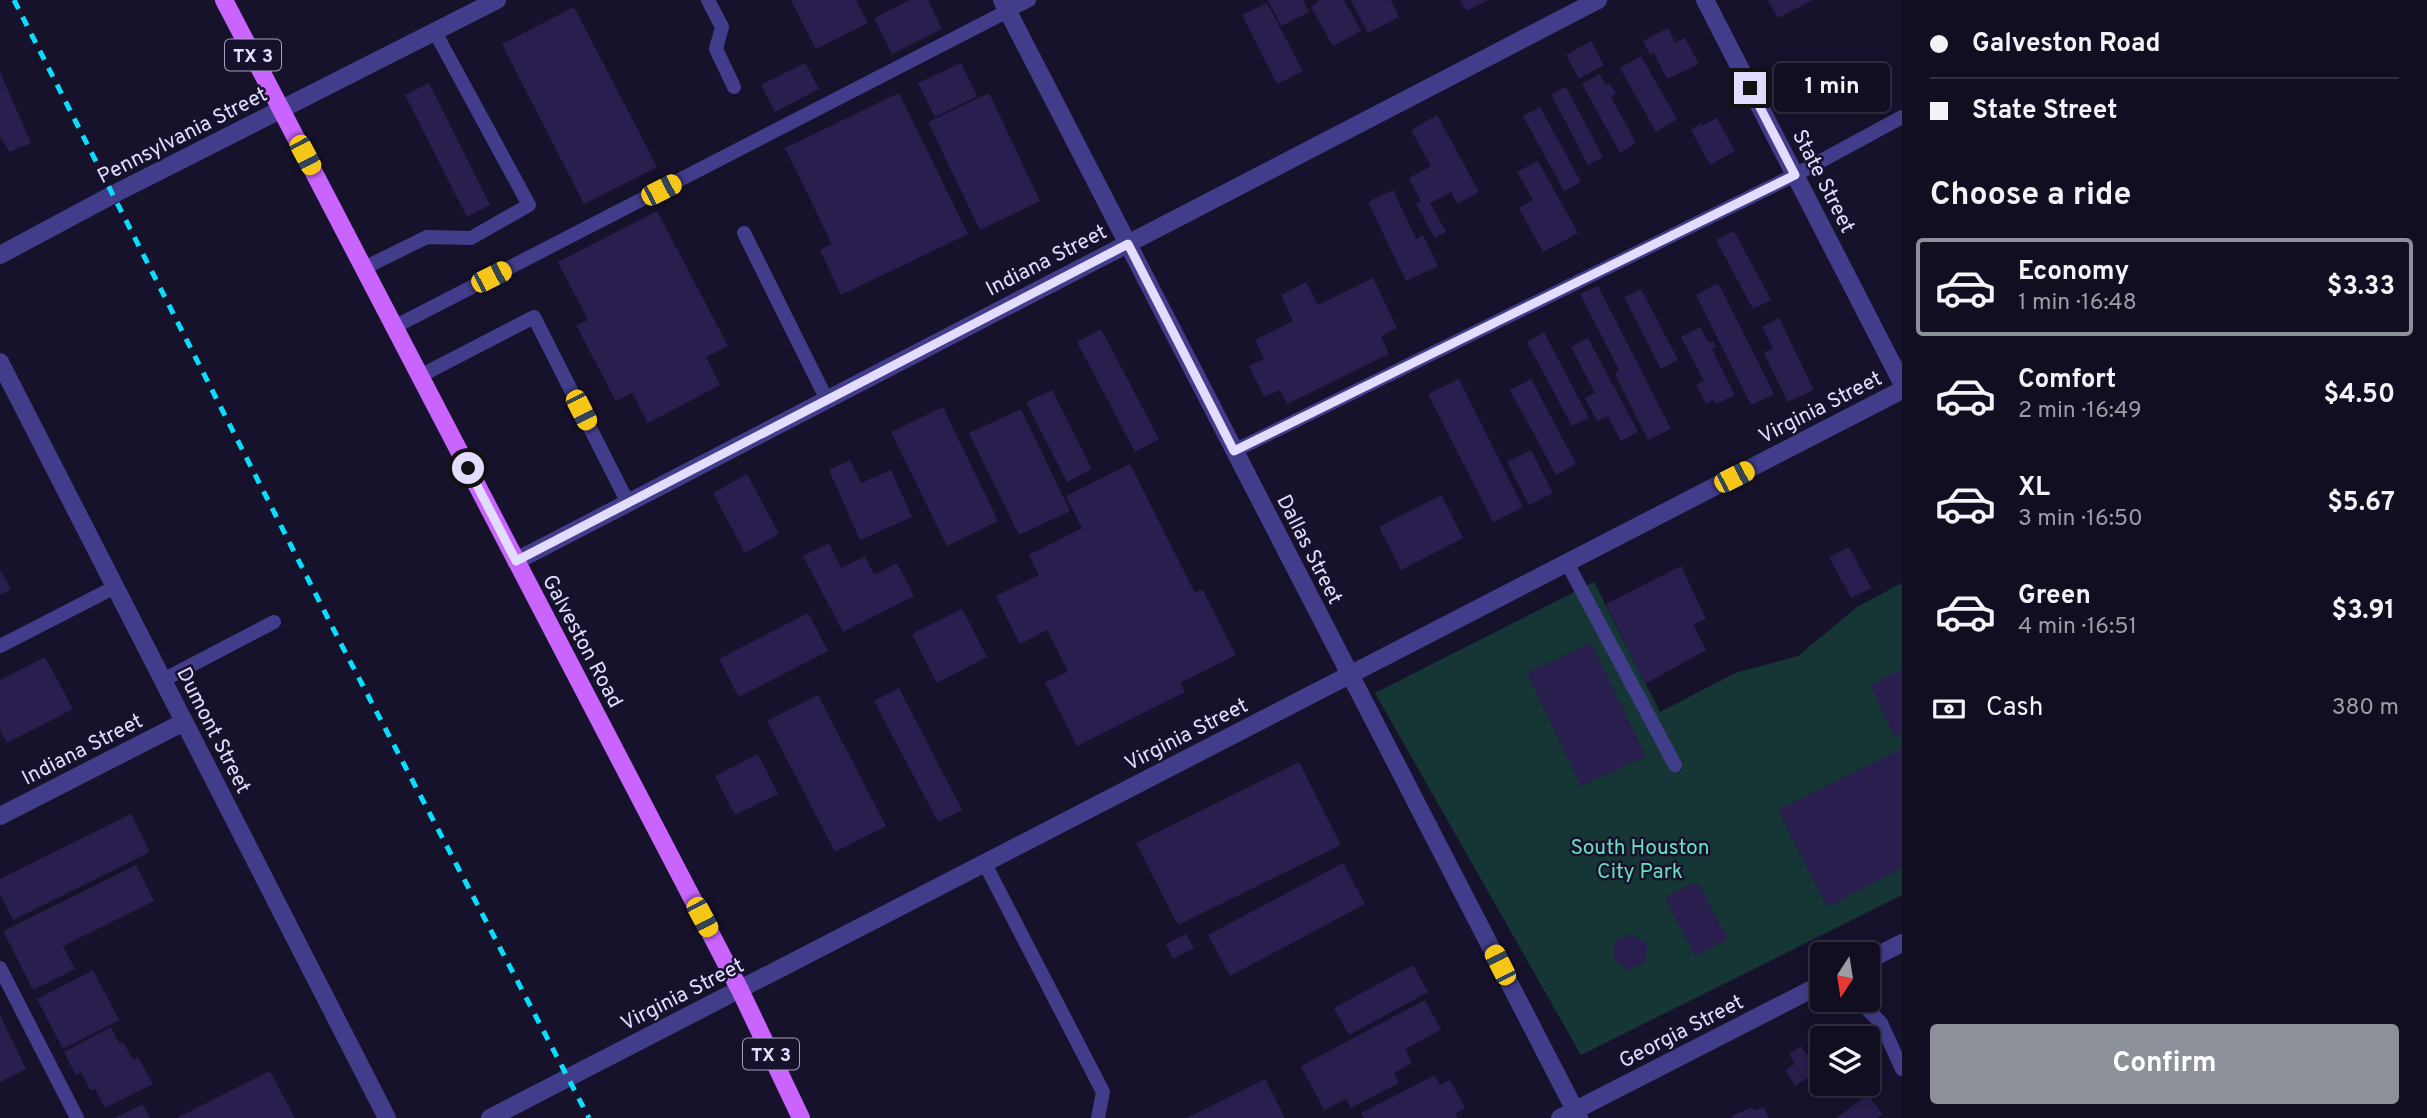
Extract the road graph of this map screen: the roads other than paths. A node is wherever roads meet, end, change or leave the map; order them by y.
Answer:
1 (224, 0) edge
2 (497, 0) edge
3 (708, 0) edge
4 (1029, 0) edge
5 (1598, 0) edge
6 (1705, 0) edge
7 (1004, 6) edge
8 (435, 32) junction
9 (734, 87) dead end
10 (282, 110) junction
11 (1902, 117) edge
12 (1795, 175) junction
13 (744, 233) dead end
14 (1128, 244) junction
15 (0, 255) edge
16 (364, 268) junction
17 (394, 327) junction
18 (0, 362) edge
19 (420, 376) junction
20 (1902, 383) edge
21 (1902, 390) edge
22 (827, 400) junction
23 (1234, 451) junction
24 (628, 503) junction
25 (516, 561) junction
26 (1567, 563) junction
27 (115, 587) junction
28 (274, 622) dead end
29 (0, 646) edge
30 (1350, 675) junction
31 (163, 680) junction
32 (184, 722) junction
33 (1675, 765) dead end
34 (0, 816) edge
35 (985, 864) junction
36 (1902, 943) edge
37 (1880, 954) edge
38 (0, 968) edge
39 (740, 990) junction
40 (1810, 990) edge
41 (1870, 1012) edge
42 (1902, 1069) edge
43 (1571, 1115) edge
44 (77, 1118) edge
45 (387, 1118) edge
46 (490, 1118) edge
47 (802, 1118) edge
48 (1098, 1118) edge

1 - 10 main road, Galveston Road / TX 3
2 - 8 street, Pennsylvania Street
3 - 9 lane
4 - 7 lane
5 - 14 street, Indiana Street
6 - 12 street, State Street
7 - 14 street, Dallas Street
7 - 17 lane
8 - 10 street, Pennsylvania Street
8 - 16 lane
10 - 15 street, Pennsylvania Street
10 - 16 main road, Galveston Road / TX 3
11 - 12 lane
12 - 20 street, State Street
12 - 23 lane
13 - 22 lane
14 - 22 street, Indiana Street
14 - 23 street, Dallas Street
16 - 17 main road, Galveston Road / TX 3
17 - 19 main road, Galveston Road / TX 3
18 - 27 street, Dumont Street
19 - 24 lane
19 - 25 main road, Galveston Road / TX 3
21 - 26 street, Virginia Street
22 - 24 street, Indiana Street
23 - 30 street, Dallas Street
24 - 25 street, Indiana Street
25 - 39 main road, Galveston Road / TX 3
26 - 30 street, Virginia Street
26 - 33 lane
27 - 29 lane
27 - 31 street, Dumont Street
28 - 31 lane
30 - 35 street, Virginia Street
30 - 43 street, Dallas Street
31 - 32 street, Dumont Street
32 - 34 street, Indiana Street
32 - 45 street, Dumont Street
35 - 39 street, Virginia Street
35 - 48 lane
36 - 37 street
38 - 44 lane
39 - 46 street, Virginia Street
39 - 47 main road, Galveston Road / TX 3
40 - 43 street, Georgia Street
41 - 42 lane

